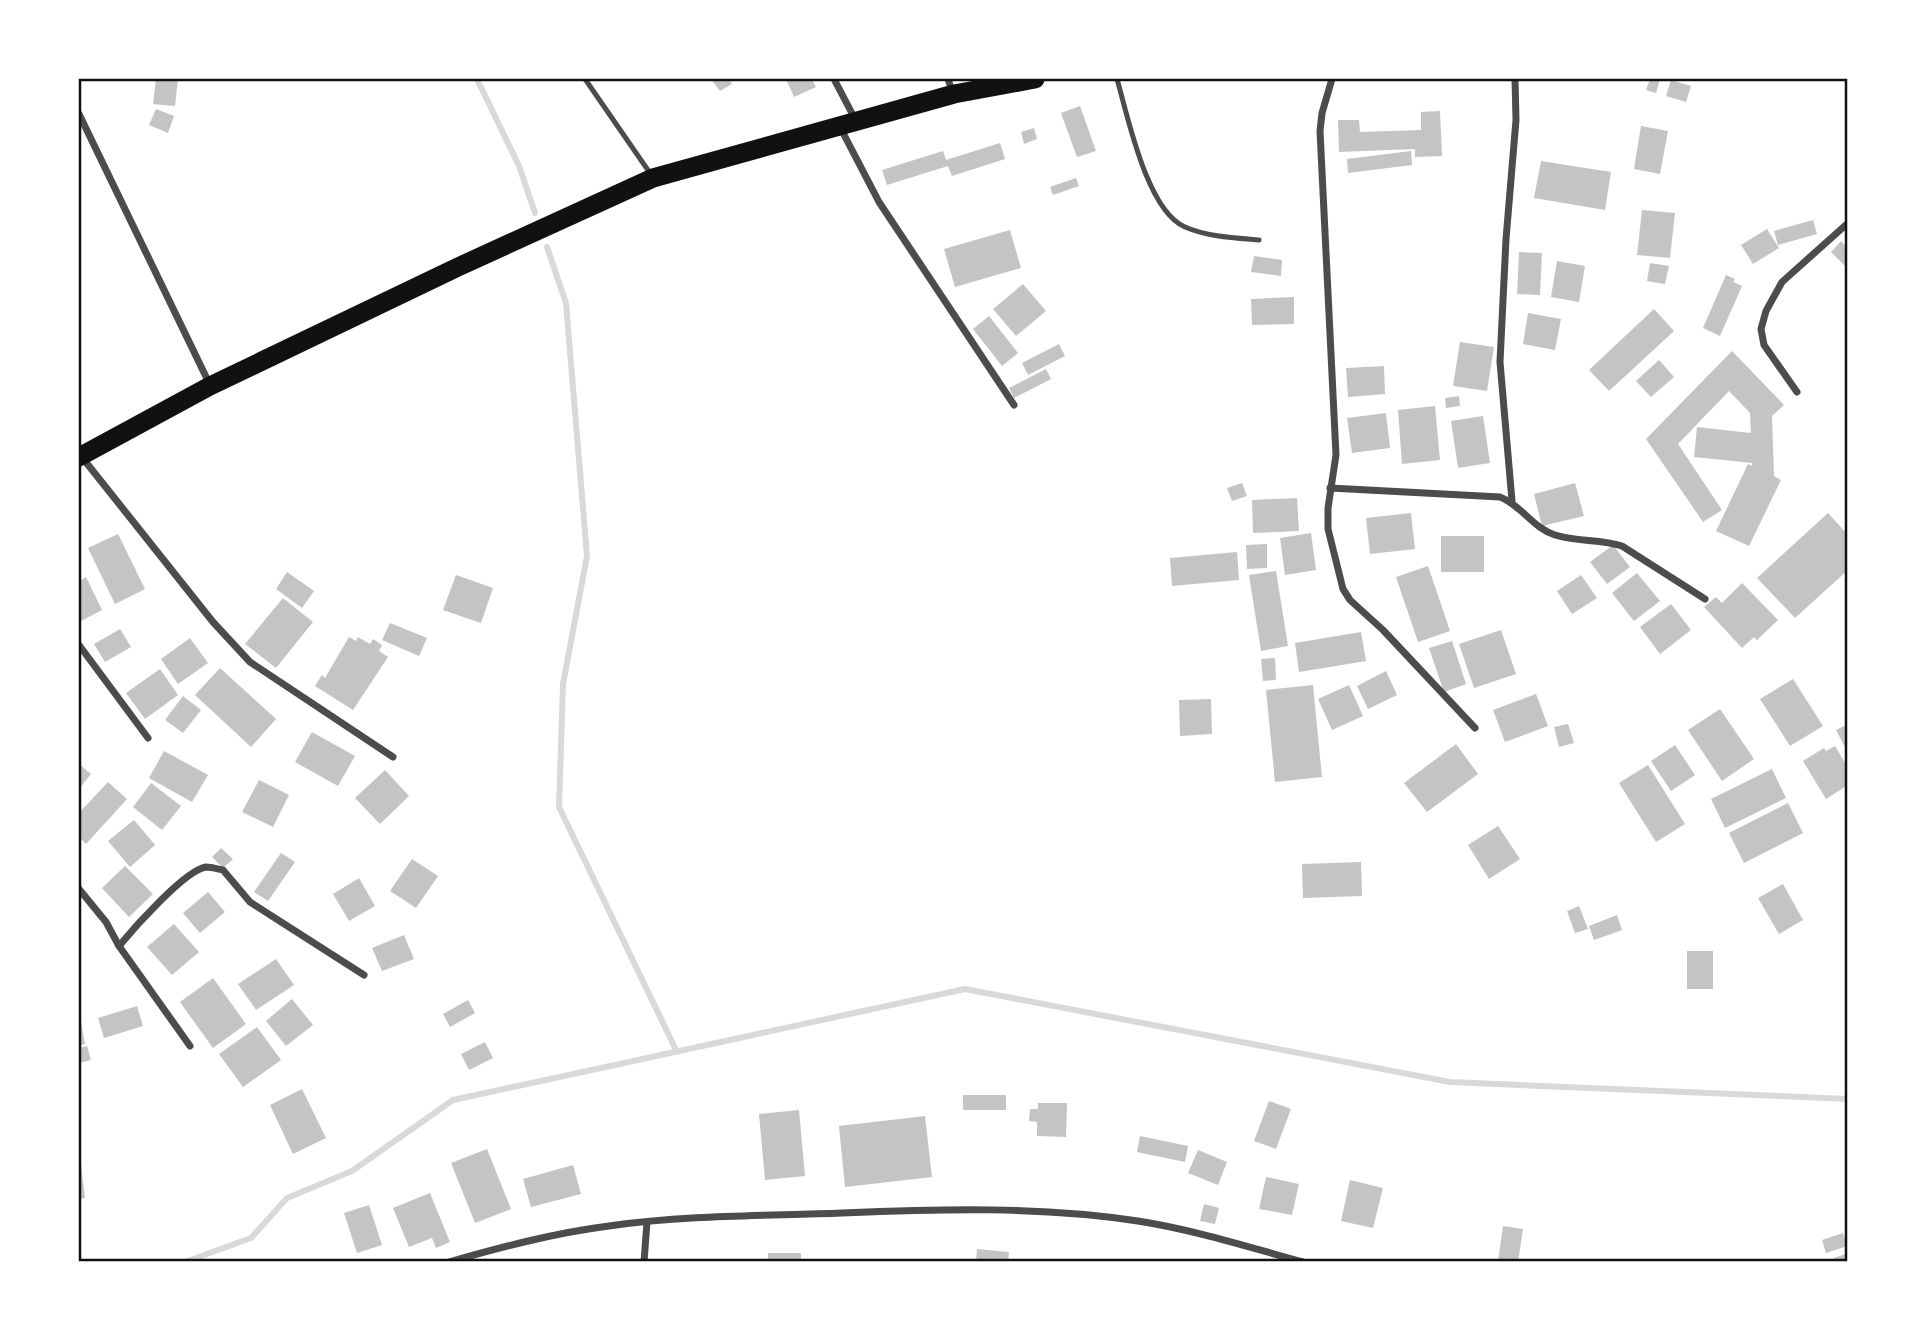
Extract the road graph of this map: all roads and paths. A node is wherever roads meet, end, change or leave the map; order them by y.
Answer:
1 (585, 79) edge
2 (834, 79) edge
3 (1035, 79) edge
4 (1117, 79) edge
5 (1332, 79) edge
6 (1515, 79) edge
7 (951, 86) edge
8 (79, 114) edge
9 (848, 124) junction
10 (653, 178) junction
11 (1848, 223) edge
12 (1259, 240) dead end
13 (210, 386) junction
14 (1797, 392) dead end
15 (1014, 405) dead end
16 (80, 456) edge
17 (1330, 488) junction
18 (1512, 501) junction
19 (1705, 599) dead end
20 (79, 645) edge
21 (1475, 728) dead end
22 (148, 738) dead end
23 (393, 757) dead end
24 (79, 889) edge
25 (119, 946) junction
26 (364, 975) dead end
27 (190, 1046) dead end
28 (647, 1222) junction
29 (449, 1262) edge
30 (645, 1262) edge
31 (1303, 1262) edge

1 - 10 lane
2 - 9 street
3 - 7 highway
4 - 12 lane
5 - 17 street
6 - 18 street
7 - 9 highway
8 - 13 street
9 - 10 highway
9 - 15 street
10 - 13 highway
11 - 14 street
13 - 16 highway
16 - 23 street
17 - 18 street
17 - 21 street
18 - 19 street
20 - 22 street
24 - 25 street
25 - 26 street
25 - 27 street
28 - 29 street
28 - 30 street
28 - 31 street

